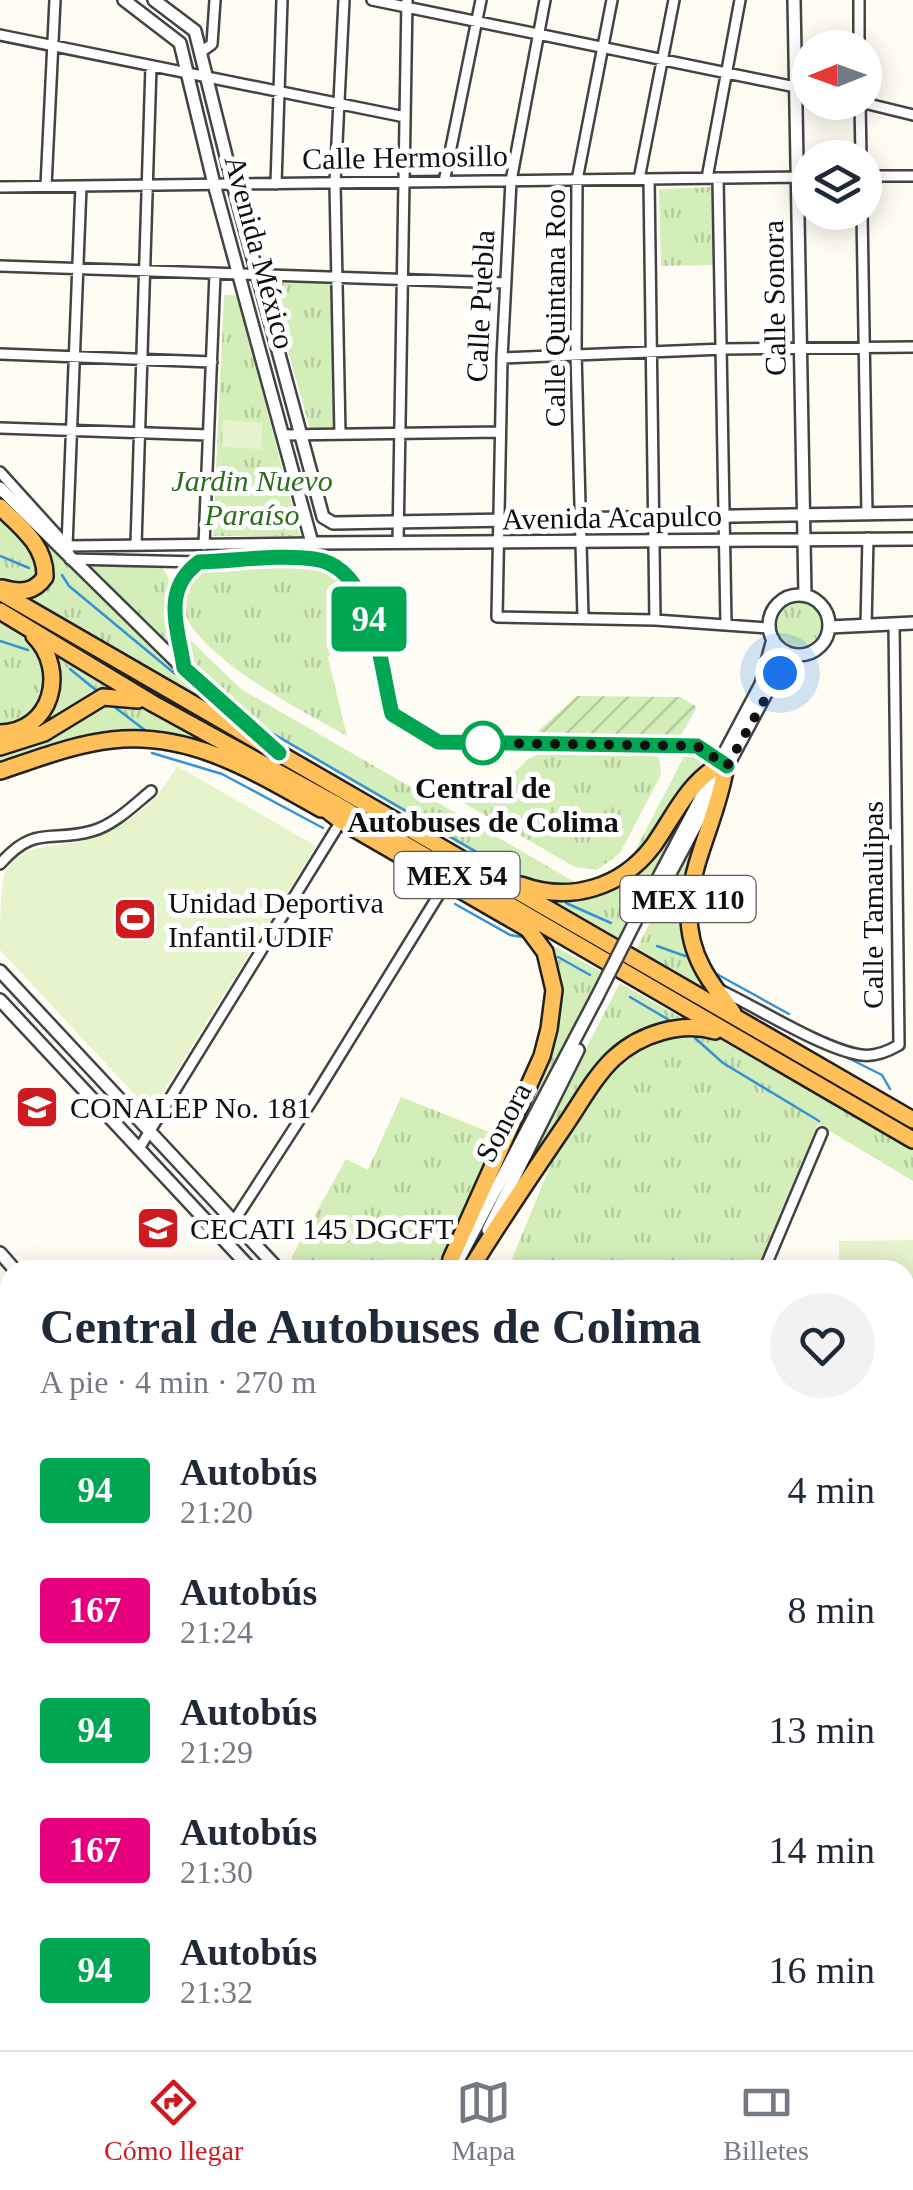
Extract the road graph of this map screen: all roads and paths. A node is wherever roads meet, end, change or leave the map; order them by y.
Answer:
1 (55, 0) edge
2 (124, 0) edge
3 (154, 0) edge
4 (215, 0) edge
5 (282, 0) edge
6 (344, 0) edge
7 (372, 0) edge
8 (480, 0) edge
9 (545, 0) edge
10 (612, 0) edge
11 (674, 0) edge
12 (740, 0) edge
13 (794, 0) edge
14 (858, 0) edge
15 (407, 3) edge
16 (476, 20) junction
17 (794, 30) edge
18 (859, 30) edge
19 (538, 33) junction
20 (0, 36) edge
21 (53, 46) junction
22 (602, 47) junction
23 (201, 52) junction
24 (663, 58) junction
25 (151, 66) junction
26 (727, 72) junction
27 (189, 74) junction
28 (209, 78) junction
29 (792, 86) edge
30 (278, 92) junction
31 (339, 105) junction
32 (882, 107) edge
33 (913, 115) edge
34 (405, 118) junction
35 (882, 176) edge
36 (913, 176) edge
37 (792, 177) edge
38 (713, 178) junction
39 (644, 179) junction
40 (577, 180) junction
41 (511, 181) junction
42 (404, 182) junction
43 (444, 182) junction
44 (335, 183) junction
45 (214, 184) junction
46 (233, 184) junction
47 (276, 184) junction
48 (148, 185) junction
49 (46, 186) junction
50 (81, 186) junction
51 (0, 187) edge
52 (803, 230) edge
53 (862, 230) edge
54 (0, 266) edge
55 (78, 269) junction
56 (144, 271) junction
57 (215, 274) junction
58 (241, 274) junction
59 (259, 275) junction
60 (338, 278) junction
61 (402, 280) junction
62 (506, 284) junction
63 (864, 346) junction
64 (800, 347) junction
65 (913, 347) edge
66 (724, 349) junction
67 (652, 351) junction
68 (576, 353) junction
69 (0, 354) edge
70 (74, 356) junction
71 (502, 358) junction
72 (141, 359) junction
73 (212, 362) junction
74 (0, 428) edge
75 (72, 431) junction
76 (500, 432) junction
77 (139, 433) junction
78 (301, 434) junction
79 (340, 434) junction
80 (400, 434) junction
81 (208, 435) junction
82 (283, 435) junction
83 (0, 472) edge
84 (0, 488) edge
85 (0, 507) edge
86 (913, 513) edge
87 (804, 514) junction
88 (867, 514) junction
89 (654, 516) junction
90 (726, 516) junction
91 (497, 519) junction
92 (580, 519) junction
93 (398, 521) junction
94 (332, 523) joint
95 (868, 538) junction
96 (913, 539) edge
97 (804, 540) junction
98 (727, 541) junction
99 (581, 542) junction
100 (655, 542) junction
101 (312, 543) junction
102 (398, 543) junction
103 (497, 543) junction
104 (136, 545) junction
105 (204, 545) junction
106 (69, 553) junction
107 (171, 561) junction
108 (199, 562) junction
109 (0, 589) edge
110 (174, 591) junction
111 (805, 596) junction
112 (0, 611) edge
113 (583, 618) junction
114 (655, 620) junction
115 (21, 622) junction
116 (913, 623) edge
117 (726, 624) junction
118 (894, 624) junction
119 (829, 626) junction
120 (866, 626) junction
121 (771, 634) junction
122 (798, 655) junction
123 (184, 668) junction
124 (152, 703) junction
125 (0, 733) edge
126 (0, 747) edge
127 (279, 753) junction
128 (722, 766) junction
129 (0, 771) edge
130 (281, 774) junction
131 (151, 791) dead end
132 (341, 821) junction
133 (0, 864) edge
134 (492, 874) junction
135 (446, 883) junction
136 (528, 930) junction
137 (592, 954) junction
138 (0, 971) edge
139 (716, 988) junction
140 (600, 998) junction
141 (0, 1000) edge
142 (738, 1020) junction
143 (740, 1039) junction
144 (913, 1120) edge
145 (150, 1131) junction
146 (822, 1133) dead end
147 (913, 1140) edge
148 (140, 1146) junction
149 (235, 1223) junction
150 (223, 1238) junction
151 (243, 1260) edge
152 (270, 1260) edge
153 (451, 1260) edge
154 (456, 1260) edge
155 (474, 1260) edge
156 (475, 1260) edge
157 (768, 1260) edge

1 - 21 street
2 - 27 street, Avenida México
3 - 23 street, Avenida México
4 - 23 street
5 - 30 street
6 - 31 street
7 - 15 street
8 - 16 street
9 - 19 street, Calle Puebla
10 - 22 street, Calle Quintana Roo
11 - 24 street
12 - 26 street
13 - 17 street, Calle Sonora
14 - 18 street
15 - 16 street
15 - 34 street
16 - 19 street
16 - 43 street
19 - 22 street
19 - 41 street, Calle Puebla
20 - 21 street
21 - 25 street
21 - 49 street
22 - 24 street
22 - 40 street, Calle Quintana Roo
23 - 28 street, Avenida México
24 - 26 street
24 - 39 street
25 - 27 street
25 - 48 street
26 - 29 street
26 - 38 street
27 - 28 street
27 - 45 street, Avenida México
28 - 30 street
28 - 46 street, Avenida México
30 - 31 street
30 - 47 street
31 - 34 street
31 - 44 street
32 - 33 street
34 - 42 street
35 - 36 street
37 - 38 street, Calle Hermosillo
38 - 39 street, Calle Hermosillo
38 - 66 street
39 - 40 street, Calle Hermosillo
39 - 67 street
40 - 41 street, Calle Hermosillo
40 - 68 street, Calle Quintana Roo
41 - 43 street, Calle Hermosillo
41 - 62 street, Calle Puebla
42 - 43 street, Calle Hermosillo
42 - 44 street, Calle Hermosillo
42 - 61 street
44 - 47 street, Calle Hermosillo
44 - 60 street
45 - 46 street, Calle Hermosillo
45 - 48 street, Calle Hermosillo
45 - 58 street, Avenida México
46 - 47 street, Calle Hermosillo
46 - 59 street, Avenida México
48 - 50 street, Calle Hermosillo
48 - 56 street
49 - 50 street, Calle Hermosillo
49 - 51 street, Calle Hermosillo
50 - 55 street
52 - 64 street, Calle Sonora
53 - 63 street
54 - 55 street
55 - 56 street
55 - 70 street
56 - 57 street
56 - 72 street
57 - 58 street
57 - 73 street
58 - 59 street
58 - 82 street, Avenida México
59 - 60 street
59 - 78 street, Avenida México
60 - 61 street
60 - 79 street
61 - 62 street
61 - 80 street
62 - 71 street, Calle Puebla
63 - 64 street
63 - 65 street
63 - 88 street
64 - 66 street
64 - 87 street, Calle Sonora
66 - 67 street
66 - 90 street
67 - 68 street
67 - 89 street
68 - 71 street
68 - 92 street, Calle Quintana Roo
69 - 70 street
70 - 72 street
70 - 75 street
71 - 76 street, Calle Puebla
72 - 73 street
72 - 77 street
73 - 81 street
74 - 75 street
75 - 77 street
75 - 106 street
76 - 80 street
76 - 91 street, Calle Puebla
77 - 81 street
77 - 104 street
78 - 79 street
78 - 82 street
78 - 94 street, Avenida México
79 - 80 street
80 - 93 street
81 - 105 street
82 - 101 street, Avenida México
83 - 106 street
84 - 106 street
85 - 109 highway
86 - 88 street, Avenida Acapulco
87 - 88 street, Avenida Acapulco
87 - 90 street, Avenida Acapulco
87 - 97 street, Calle Sonora
89 - 90 street, Avenida Acapulco
89 - 92 street, Avenida Acapulco
89 - 100 street
90 - 98 street
91 - 92 street, Avenida Acapulco
91 - 93 street, Avenida Acapulco
91 - 103 street, Calle Puebla
92 - 99 street, Calle Quintana Roo
93 - 94 street, Avenida Acapulco
93 - 102 street
95 - 96 street, Avenida Acapulco
95 - 97 street, Avenida Acapulco
95 - 120 street
97 - 98 street, Avenida Acapulco
97 - 111 street, Calle Sonora
98 - 100 street, Avenida Acapulco
98 - 117 street
99 - 100 street, Avenida Acapulco
99 - 103 street, Avenida Acapulco
99 - 113 street, Calle Quintana Roo
100 - 114 street
101 - 102 street, Avenida Acapulco
101 - 105 street
102 - 103 street, Avenida Acapulco
103 - 113 street, Calle Puebla
104 - 105 street
104 - 106 street
106 - 107 street
106 - 123 street
107 - 108 street
107 - 110 street
108 - 110 street
108 - 128 street
109 - 127 highway, MEX 54
110 - 123 street
111 - 119 street
111 - 121 street
112 - 115 highway, MEX 54
113 - 114 street
114 - 117 street
115 - 124 highway, MEX 54
115 - 125 highway
116 - 118 street
117 - 121 street
118 - 120 street
118 - 139 street, Calle Tamaulipas
119 - 120 street
119 - 122 street
121 - 122 street
121 - 128 street
122 - 128 street
123 - 127 highway
124 - 126 highway
124 - 130 highway, MEX 54
127 - 134 highway, MEX 54
128 - 134 highway
128 - 139 highway, MEX 110
128 - 140 street, bridge
129 - 132 highway
130 - 132 highway
130 - 137 highway, MEX 54
131 - 133 street
132 - 135 highway
132 - 145 street
134 - 142 highway, MEX 54
135 - 136 highway
135 - 149 street
136 - 137 highway
136 - 153 highway
137 - 143 highway, MEX 54
138 - 145 street
139 - 142 highway, MEX 110
140 - 154 street, Sonora
140 - 155 street, Sonora
141 - 148 street
142 - 144 highway, MEX 54
143 - 147 highway, MEX 54
143 - 156 highway
145 - 148 street
145 - 149 street
146 - 157 street
148 - 150 street
149 - 150 street
149 - 152 street
150 - 151 street

